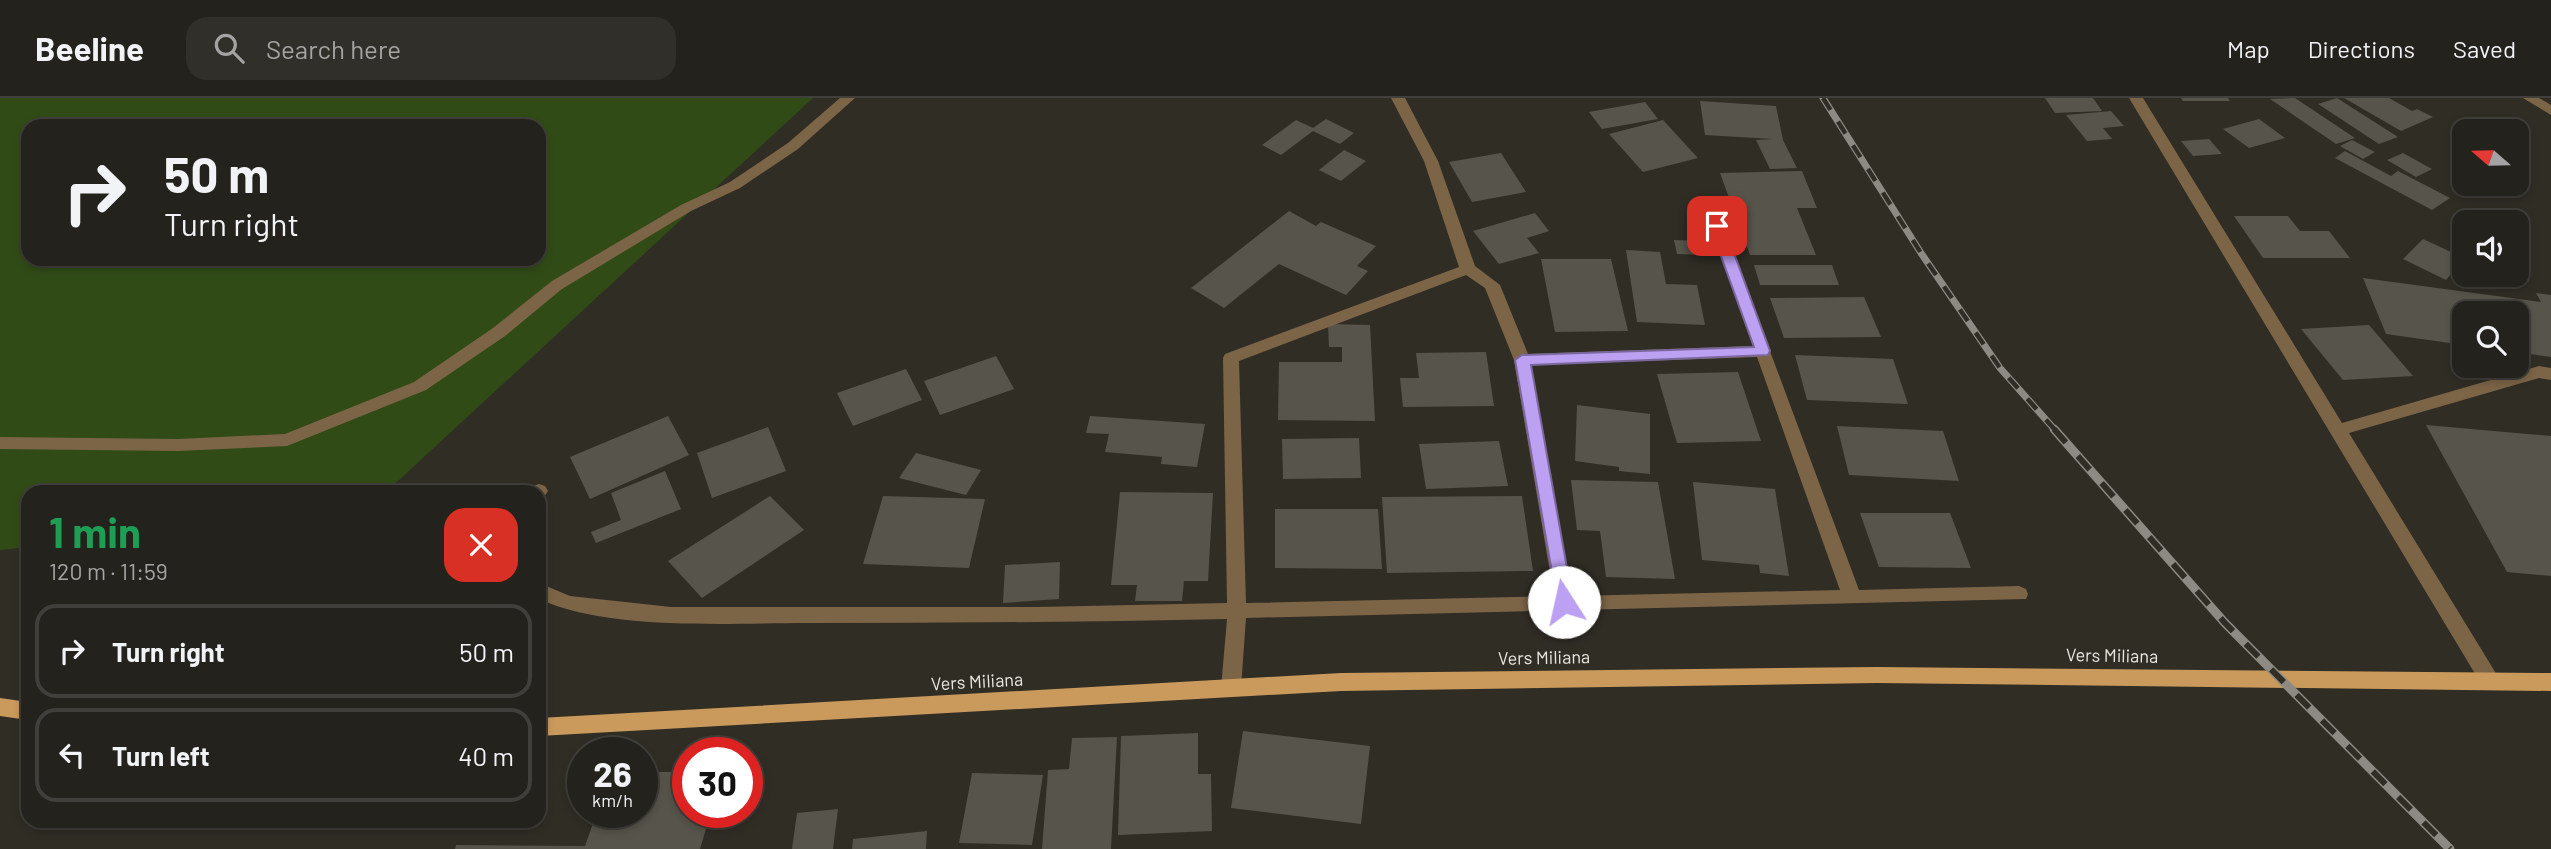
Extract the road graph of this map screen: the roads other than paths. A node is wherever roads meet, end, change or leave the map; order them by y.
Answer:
1 (848, 98) edge
2 (1398, 98) edge
3 (2136, 98) edge
4 (2530, 98) edge
5 (2551, 111) edge
6 (1708, 201) dead end
7 (1468, 269) junction
8 (1763, 351) junction
9 (1522, 360) junction
10 (2551, 374) edge
11 (2338, 430) junction
12 (0, 443) edge
13 (546, 594) edge
14 (2019, 594) dead end
15 (1852, 597) junction
16 (1564, 602) junction
17 (1237, 610) junction
18 (2490, 681) junction
19 (2551, 681) edge
20 (1231, 688) junction
21 (0, 707) edge
22 (21, 710) edge
23 (546, 727) edge

1 - 12 street
2 - 7 street
3 - 11 street
4 - 5 street
6 - 8 street
7 - 9 street
7 - 17 street
8 - 9 street
8 - 15 street
9 - 16 street
10 - 11 street
11 - 18 street
13 - 17 street
14 - 15 street
15 - 16 street
16 - 17 street
17 - 20 street
18 - 19 main road, Vers Miliana
18 - 20 main road, Vers Miliana
20 - 23 main road, Vers Miliana
21 - 22 main road

